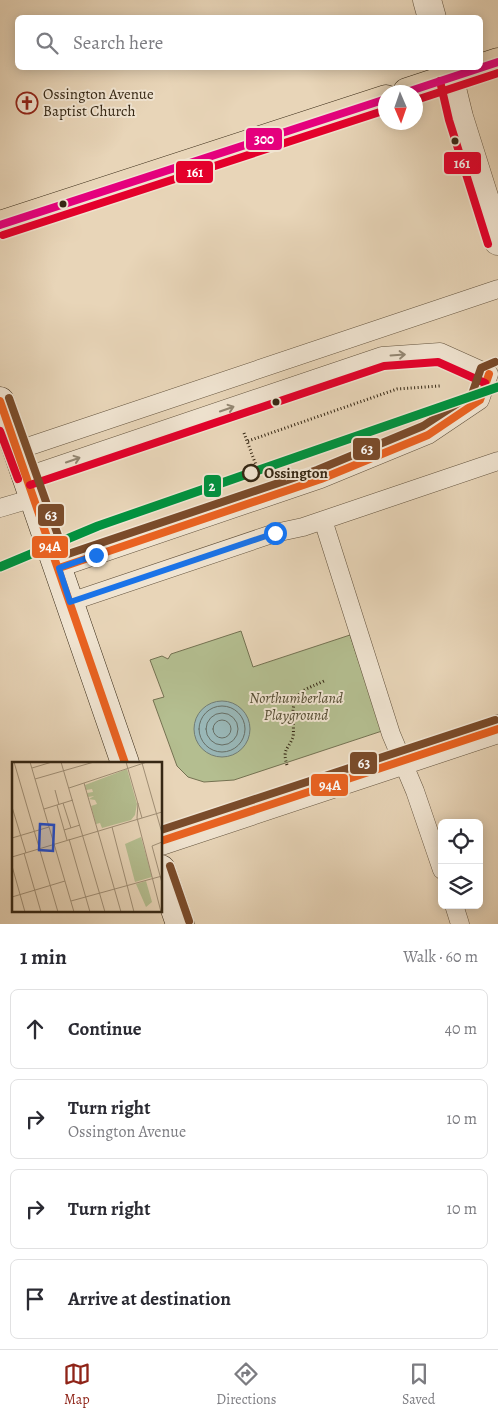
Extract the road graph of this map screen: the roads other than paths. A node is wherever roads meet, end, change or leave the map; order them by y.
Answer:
1 (427, 0) edge
2 (431, 15) edge
3 (498, 62) edge
4 (483, 65) edge
5 (462, 70) edge
6 (448, 73) edge
7 (422, 85) edge
8 (378, 102) edge
9 (0, 225) edge
10 (498, 240) edge
11 (498, 288) edge
12 (493, 373) edge
13 (0, 401) edge
14 (18, 450) junction
15 (498, 461) edge
16 (31, 487) junction
17 (0, 508) edge
18 (323, 520) junction
19 (59, 568) junction
20 (70, 602) junction
21 (498, 729) edge
22 (125, 762) edge
23 (404, 762) junction
24 (162, 841) edge
25 (440, 864) edge
26 (162, 872) edge
27 (455, 909) edge
28 (180, 924) edge
29 (460, 924) edge

1 - 2 street
3 - 4 main road
5 - 6 main road
6 - 7 main road
6 - 10 street
8 - 9 main road
11 - 14 lane
16 -> 12 lane
12 - 19 lane
13 - 14 street
14 - 16 street
15 - 18 lane
16 - 17 lane
16 - 19 street
18 - 20 lane
18 - 23 lane
19 - 20 street
20 - 22 street
21 - 23 street
23 - 24 street
23 - 25 lane
26 - 28 street
27 - 29 lane

